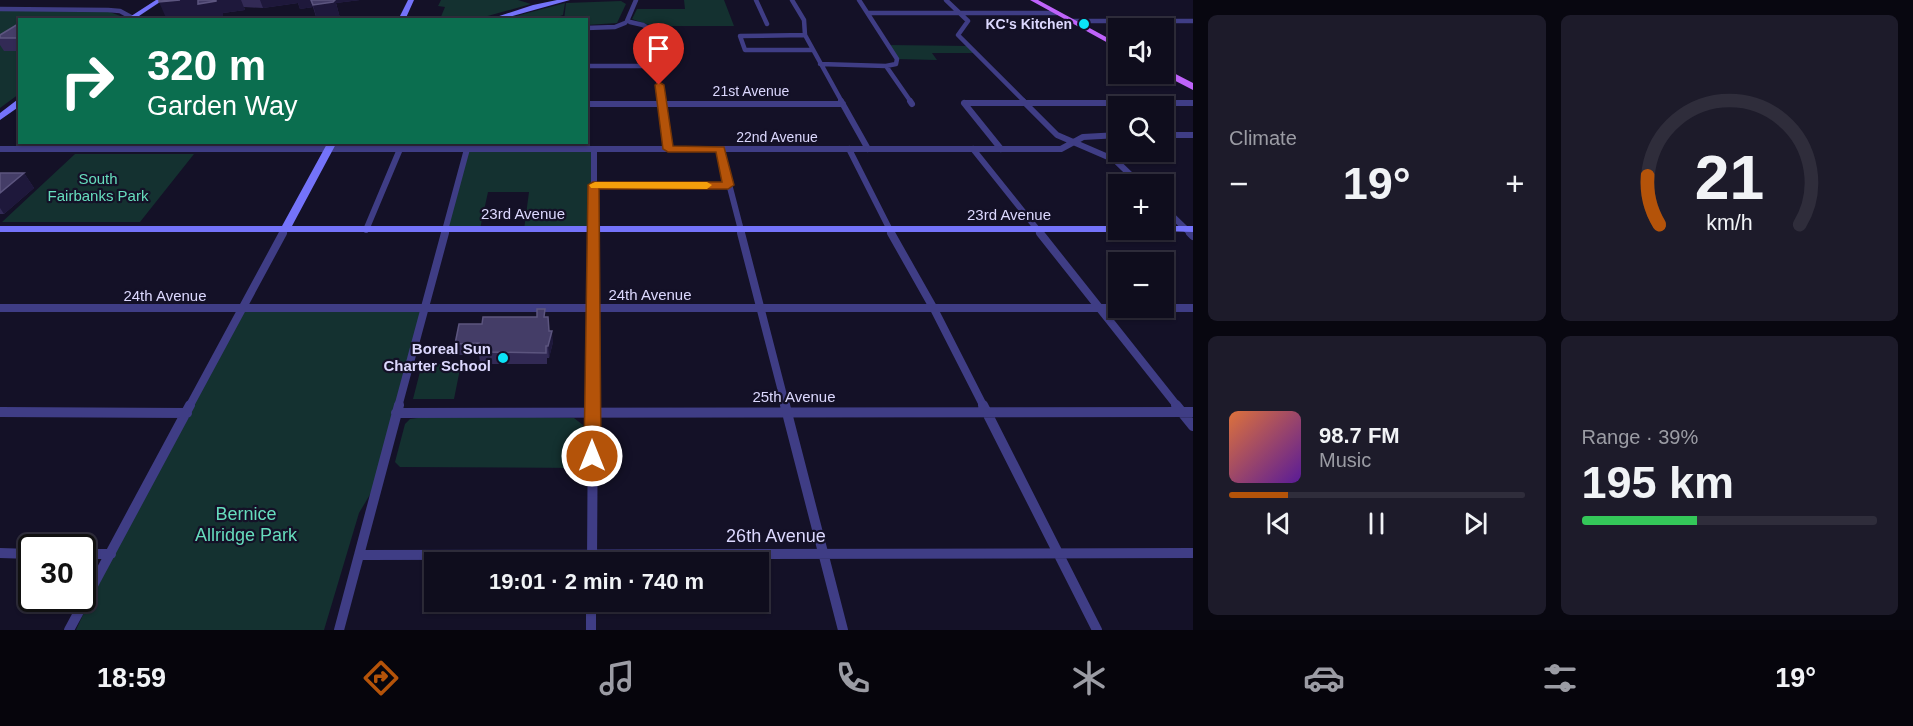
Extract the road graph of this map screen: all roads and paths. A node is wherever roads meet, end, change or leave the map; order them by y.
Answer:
1 (160, 0) edge
2 (411, 0) edge
3 (567, 0) edge
4 (636, 0) edge
5 (756, 0) edge
6 (792, 0) edge
7 (859, 0) edge
8 (946, 0) edge
9 (1033, 0) edge
10 (0, 9) edge
11 (868, 13) junction
12 (960, 13) junction
13 (1057, 13) junction
14 (130, 18) edge
15 (401, 18) edge
16 (496, 18) edge
17 (1072, 21) junction
18 (1193, 21) edge
19 (627, 22) junction
20 (767, 24) dead end
21 (588, 28) edge
22 (805, 35) junction
23 (1108, 41) edge
24 (813, 50) junction
25 (820, 64) junction
26 (588, 66) edge
27 (657, 66) junction
28 (886, 66) junction
29 (1174, 77) edge
30 (1193, 87) edge
31 (1023, 102) junction
32 (1193, 103) edge
33 (18, 104) edge
34 (588, 104) edge
35 (662, 104) junction
36 (843, 104) junction
37 (912, 104) dead end
38 (0, 117) edge
39 (1174, 135) edge
40 (1193, 135) edge
41 (1108, 136) edge
42 (1073, 142) junction
43 (332, 146) edge
44 (542, 146) edge
45 (0, 149) edge
46 (400, 149) junction
47 (466, 149) junction
48 (594, 149) junction
49 (668, 149) junction
50 (720, 149) junction
51 (849, 149) junction
52 (868, 149) junction
53 (973, 149) junction
54 (1002, 149) junction
55 (1130, 174) edge
56 (593, 185) junction
57 (728, 185) junction
58 (1174, 217) edge
59 (285, 229) junction
60 (446, 229) junction
61 (594, 229) junction
62 (1108, 229) edge
63 (0, 230) edge
64 (366, 230) junction
65 (741, 230) junction
66 (889, 230) junction
67 (1038, 230) junction
68 (1174, 230) edge
69 (1191, 232) edge
70 (0, 308) edge
71 (593, 308) junction
72 (761, 308) junction
73 (1193, 308) edge
74 (243, 309) junction
75 (423, 309) junction
76 (934, 309) junction
77 (1101, 309) junction
78 (0, 412) edge
79 (187, 412) junction
80 (787, 412) junction
81 (985, 412) junction
82 (1188, 412) edge
83 (396, 413) junction
84 (592, 413) junction
85 (1193, 426) edge
86 (592, 552) edge
87 (1058, 552) junction
88 (0, 553) edge
89 (1193, 553) edge
90 (18, 554) edge
91 (96, 554) edge
92 (111, 554) junction
93 (822, 554) junction
94 (358, 555) junction
95 (769, 555) edge
96 (424, 556) edge
97 (591, 612) edge
98 (69, 630) edge
99 (339, 630) edge
100 (591, 630) edge
101 (843, 630) edge
102 (1097, 630) edge

1 - 14 street
2 - 15 street
3 - 16 street
4 - 19 street
5 - 20 street
6 - 22 street
7 - 11 street
8 - 12 street
9 - 13 main road
10 - 14 street
11 - 12 street
11 - 28 street
12 - 13 street
12 - 31 street
13 - 17 main road
17 - 18 street
17 - 23 main road
19 - 21 street
19 - 27 street
22 - 24 street
22 - 24 street
24 - 25 street
25 - 28 street
25 - 36 street
26 - 27 street
27 - 35 street
28 - 37 street
29 - 30 main road
31 - 32 street
31 - 42 street
31 - 54 street
33 - 38 street
34 - 35 street, 21st Avenue
35 - 36 street, 21st Avenue
35 - 49 street
36 - 52 street
39 - 40 street
41 - 42 street, 22nd Avenue
42 - 54 street, 22nd Avenue
42 - 55 street
43 - 45 street, 22nd Avenue
43 - 46 street, 22nd Avenue
43 - 59 street
44 - 47 street, 22nd Avenue
44 - 48 street, 22nd Avenue
46 - 47 street, 22nd Avenue
46 - 64 street
47 - 60 street
48 - 49 street, 22nd Avenue
48 - 56 street
49 - 50 street, 22nd Avenue
50 - 51 street, 22nd Avenue
50 - 57 street
51 - 52 street, 22nd Avenue
51 - 66 street
52 - 53 street, 22nd Avenue
53 - 54 street, 22nd Avenue
53 - 67 street
56 - 57 street
56 - 61 street
57 - 65 street
58 - 69 street
59 - 63 street, 23rd Avenue
59 - 64 street, 23rd Avenue
59 - 74 street
60 - 61 street, 23rd Avenue
60 - 64 street, 23rd Avenue
60 - 75 street
61 - 65 street, 23rd Avenue
61 - 71 street
62 - 67 street, 23rd Avenue
65 - 66 street, 23rd Avenue
65 - 72 street
66 - 67 street, 23rd Avenue
66 - 76 street
67 - 77 street
68 - 69 street
70 - 74 street, 24th Avenue
71 - 72 street, 24th Avenue
71 - 75 street, 24th Avenue
71 - 84 street
72 - 76 street, 24th Avenue
72 - 80 street
73 - 77 street, 24th Avenue
74 - 75 street, 24th Avenue
74 - 79 street
75 - 83 street
76 - 77 street, 24th Avenue
76 - 81 street
77 - 82 street
78 - 79 street
79 - 92 street
80 - 81 street, 25th Avenue
80 - 84 street, 25th Avenue
80 - 93 street
81 - 82 street, 25th Avenue
81 - 87 street
82 - 85 street
83 - 84 street, 25th Avenue
83 - 94 street
84 - 86 street
87 - 89 street, 26th Avenue
87 - 93 street, 26th Avenue
87 - 102 street
88 - 90 street
91 - 92 street
92 - 98 street
93 - 95 street, 26th Avenue
93 - 101 street
94 - 96 street, 26th Avenue
94 - 99 street
97 - 100 street

